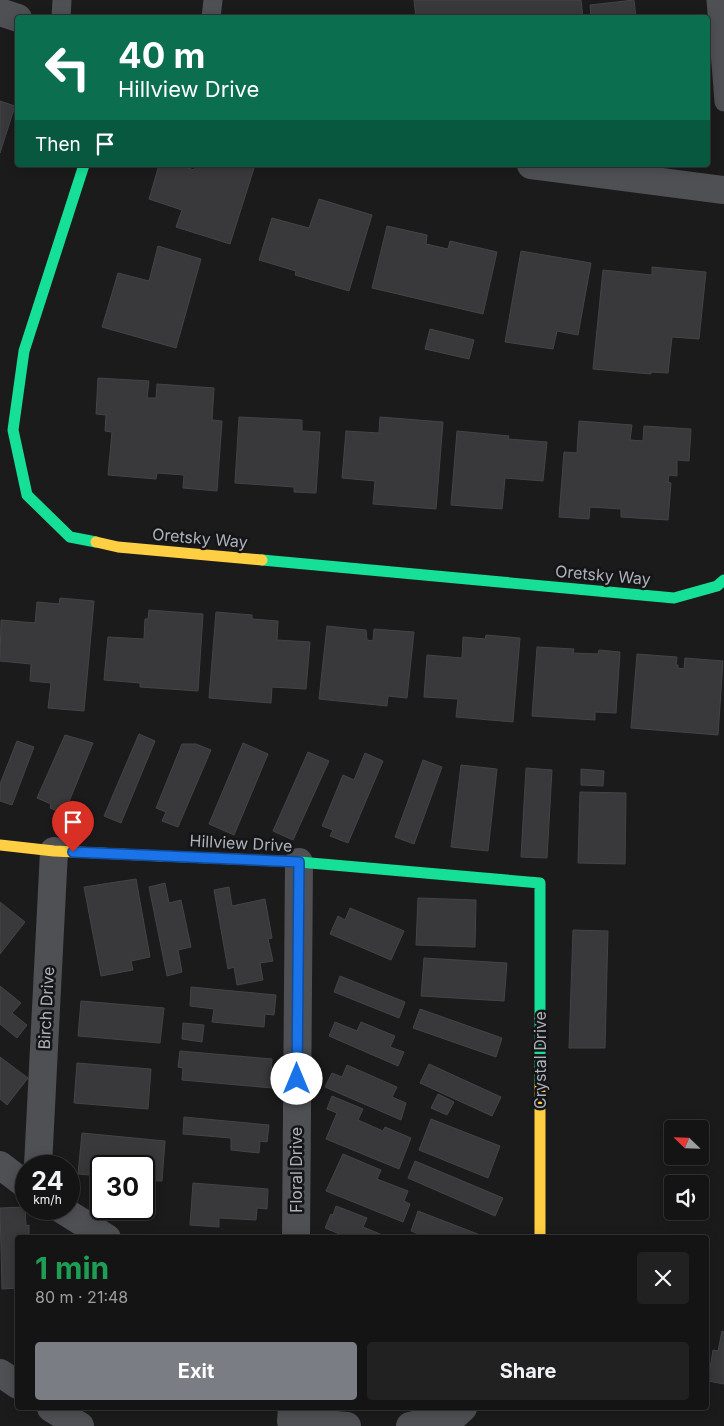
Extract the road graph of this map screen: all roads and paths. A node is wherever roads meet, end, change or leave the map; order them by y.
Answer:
1 (62, 0) edge
2 (213, 0) edge
3 (716, 0) edge
4 (0, 12) edge
5 (61, 15) edge
6 (211, 15) edge
7 (15, 17) edge
8 (724, 102) edge
9 (83, 167) edge
10 (546, 167) edge
11 (724, 190) edge
12 (724, 580) edge
13 (0, 845) edge
14 (54, 851) junction
15 (299, 862) junction
16 (540, 883) joint
17 (39, 1155) edge
18 (0, 1165) edge
19 (15, 1177) edge
20 (78, 1220) edge
21 (102, 1235) edge
22 (296, 1235) edge
23 (540, 1235) edge
24 (0, 1374) edge
25 (15, 1383) edge
26 (54, 1410) edge
27 (292, 1410) edge
28 (461, 1410) edge
29 (80, 1426) edge
30 (347, 1426) edge
31 (410, 1426) edge

1 - 5 lane
2 - 6 lane
3 - 8 lane
4 - 7 street
9 - 12 street, Oretsky Way
10 - 11 street
13 - 14 street, Hillview Drive
14 - 15 street, Hillview Drive
14 - 17 street, Birch Drive
15 - 16 street, Hillview Drive
15 - 22 street, Floral Drive
16 - 23 street, Crystal Drive
18 - 19 street
20 - 21 street
24 - 25 street
26 - 29 street
27 - 30 street
28 - 31 street

